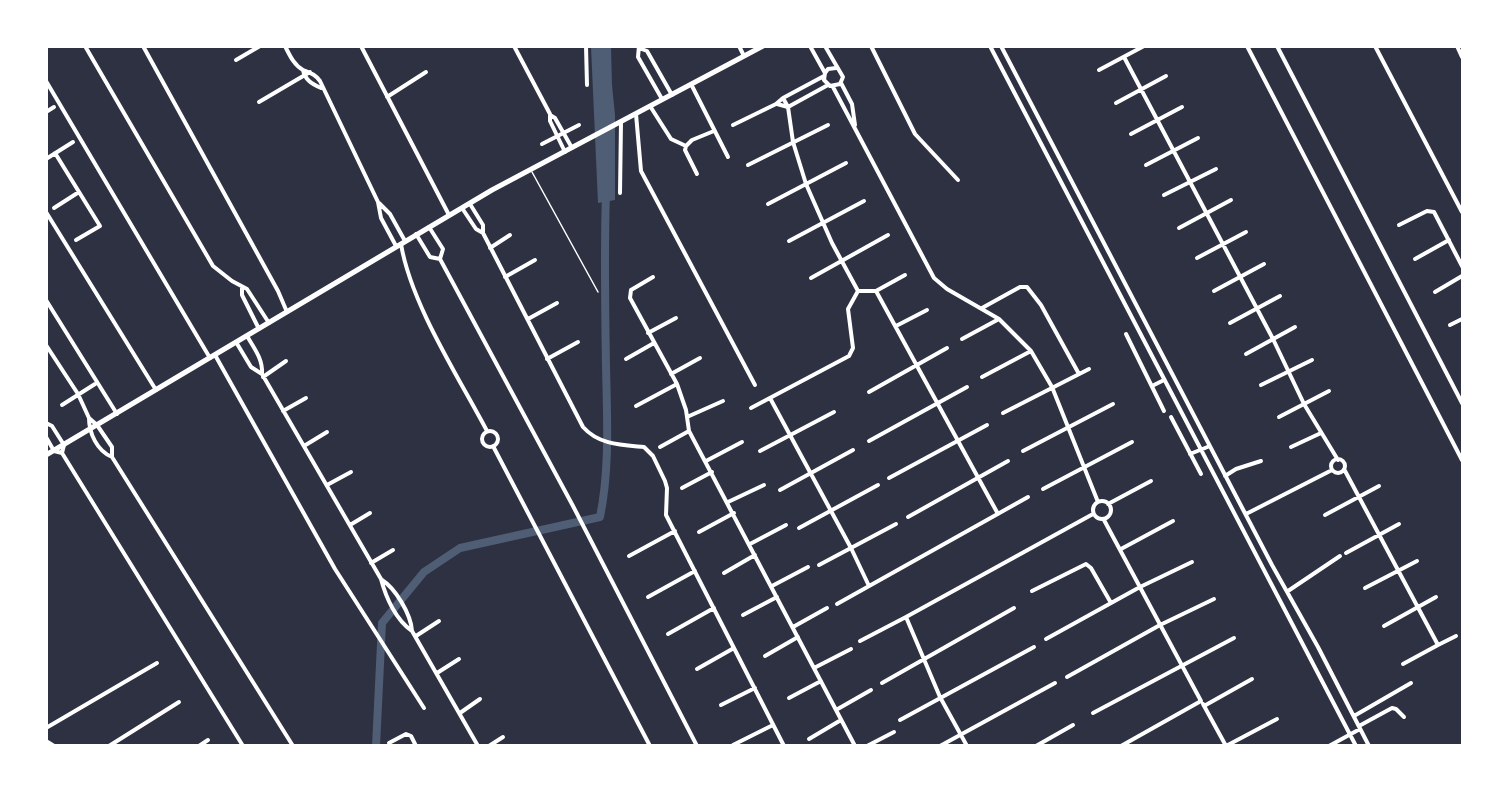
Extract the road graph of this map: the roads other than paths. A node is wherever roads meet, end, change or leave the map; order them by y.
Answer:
1 (85, 46) edge
2 (143, 46) edge
3 (260, 46) edge
4 (285, 46) edge
5 (361, 46) edge
6 (514, 46) edge
7 (586, 46) edge
8 (739, 46) edge
9 (763, 46) edge
10 (810, 46) edge
11 (825, 46) edge
12 (871, 46) edge
13 (990, 46) edge
14 (1001, 46) edge
15 (1144, 46) edge
16 (1247, 46) edge
17 (1277, 46) edge
18 (1375, 46) edge
19 (1457, 46) edge
20 (639, 47) edge
21 (744, 56) junction
22 (1124, 57) junction
23 (1462, 57) edge
24 (236, 60) dead end
25 (836, 68) junction
26 (303, 70) junction
27 (1099, 70) dead end
28 (310, 72) junction
29 (426, 72) dead end
30 (824, 75) junction
31 (305, 76) junction
32 (1166, 76) dead end
33 (46, 81) edge
34 (841, 82) junction
35 (691, 84) junction
36 (587, 85) dead end
37 (830, 86) junction
38 (322, 88) junction
39 (1142, 89) junction
40 (672, 95) junction
41 (387, 96) junction
42 (783, 98) junction
43 (662, 100) junction
44 (259, 102) dead end
45 (1116, 103) dead end
46 (776, 104) junction
47 (650, 106) junction
48 (788, 107) junction
49 (1182, 107) dead end
50 (54, 108) dead end
51 (46, 112) edge
52 (550, 114) junction
53 (636, 114) junction
54 (1158, 120) junction
55 (619, 123) junction
56 (579, 125) dead end
57 (733, 125) dead end
58 (828, 125) dead end
59 (855, 129) junction
60 (714, 131) junction
61 (564, 132) junction
62 (1131, 134) dead end
63 (556, 136) junction
64 (1198, 138) dead end
65 (73, 142) dead end
66 (793, 142) junction
67 (542, 144) dead end
68 (686, 146) junction
69 (573, 149) junction
70 (1175, 151) junction
71 (55, 153) junction
72 (565, 153) junction
73 (728, 157) dead end
74 (46, 159) edge
75 (846, 163) dead end
76 (748, 165) dead end
77 (1146, 165) dead end
78 (530, 169) junction
79 (1216, 169) dead end
80 (697, 174) dead end
81 (958, 180) dead end
82 (1190, 183) junction
83 (806, 184) junction
84 (79, 192) junction
85 (620, 192) dead end
86 (1164, 195) dead end
87 (1231, 200) dead end
88 (864, 201) dead end
89 (378, 202) junction
90 (470, 204) junction
91 (768, 204) dead end
92 (54, 208) dead end
93 (462, 208) junction
94 (1462, 212) edge
95 (46, 213) edge
96 (449, 215) junction
97 (1206, 215) junction
98 (823, 223) junction
99 (1399, 225) dead end
100 (429, 227) junction
101 (1179, 228) dead end
102 (1246, 232) dead end
103 (483, 233) junction
104 (416, 234) junction
105 (510, 236) dead end
106 (888, 236) dead end
107 (76, 240) dead end
108 (1449, 240) junction
109 (789, 241) dead end
110 (401, 243) junction
111 (1223, 245) junction
112 (490, 248) junction
113 (1197, 258) dead end
114 (1415, 259) dead end
115 (440, 260) junction
116 (535, 260) dead end
117 (842, 261) junction
118 (1264, 264) dead end
119 (1462, 266) edge
120 (905, 275) dead end
121 (1462, 276) edge
122 (505, 277) junction
123 (653, 277) dead end
124 (811, 278) dead end
125 (1240, 278) junction
126 (242, 288) junction
127 (858, 291) junction
128 (876, 291) junction
129 (1214, 291) dead end
130 (598, 292) dead end
131 (1435, 292) dead end
132 (1280, 296) dead end
133 (46, 300) edge
134 (557, 303) dead end
135 (982, 308) junction
136 (1255, 309) junction
137 (927, 310) dead end
138 (287, 312) junction
139 (676, 318) dead end
140 (1462, 318) edge
141 (528, 319) junction
142 (999, 319) junction
143 (269, 323) junction
144 (1230, 323) dead end
145 (1450, 325) dead end
146 (896, 326) junction
147 (1295, 327) dead end
148 (259, 329) junction
149 (648, 333) junction
150 (1126, 334) dead end
151 (247, 336) junction
152 (962, 339) dead end
153 (1272, 339) junction
154 (236, 342) junction
155 (578, 342) dead end
156 (654, 343) junction
157 (46, 345) edge
158 (947, 348) dead end
159 (1031, 351) junction
160 (1246, 354) dead end
161 (213, 357) junction
162 (700, 358) dead end
163 (547, 359) junction
164 (626, 359) dead end
165 (1312, 360) dead end
166 (286, 361) dead end
167 (917, 365) junction
168 (1089, 369) dead end
169 (1288, 371) junction
170 (671, 374) junction
171 (1079, 374) junction
172 (263, 375) junction
173 (982, 377) dead end
174 (1164, 380) junction
175 (95, 384) dead end
176 (677, 384) junction
177 (755, 385) dead end
178 (1261, 385) dead end
179 (1152, 386) junction
180 (967, 387) dead end
181 (1052, 387) junction
182 (156, 390) junction
183 (869, 392) dead end
184 (1329, 392) dead end
185 (78, 394) junction
186 (306, 398) dead end
187 (770, 398) junction
188 (723, 401) dead end
189 (938, 403) junction
190 (1462, 403) edge
191 (1113, 404) dead end
192 (1304, 404) junction
193 (62, 405) dead end
194 (636, 406) dead end
195 (751, 408) dead end
196 (284, 411) junction
197 (1164, 411) dead end
198 (834, 412) dead end
199 (1003, 413) dead end
200 (117, 414) junction
201 (687, 417) junction
202 (1171, 417) dead end
203 (1279, 417) dead end
204 (89, 418) junction
205 (46, 423) edge
206 (97, 425) junction
207 (987, 425) dead end
208 (1067, 428) junction
209 (89, 430) junction
210 (689, 431) junction
211 (327, 432) dead end
212 (487, 432) junction
213 (1321, 433) junction
214 (790, 435) junction
215 (46, 437) edge
216 (959, 440) junction
217 (869, 441) dead end
218 (742, 442) dead end
219 (1132, 442) dead end
220 (64, 445) junction
221 (304, 446) junction
222 (493, 446) junction
223 (1210, 446) junction
224 (660, 447) dead end
225 (1291, 447) dead end
226 (1201, 449) junction
227 (853, 450) dead end
228 (54, 451) junction
229 (760, 451) dead end
230 (1023, 452) dead end
231 (62, 453) junction
232 (1190, 453) junction
233 (46, 455) edge
234 (112, 457) junction
235 (1008, 460) dead end
236 (1338, 460) junction
237 (1462, 460) edge
238 (706, 461) junction
239 (1261, 461) dead end
240 (1083, 467) junction
241 (1344, 469) junction
242 (1332, 470) junction
243 (351, 471) dead end
244 (712, 472) junction
245 (811, 473) junction
246 (1201, 474) dead end
247 (1225, 476) junction
248 (889, 478) dead end
249 (978, 478) junction
250 (1151, 481) dead end
251 (765, 485) dead end
252 (878, 485) dead end
253 (327, 486) junction
254 (1379, 486) dead end
255 (682, 488) dead end
256 (1042, 489) dead end
257 (780, 490) dead end
258 (1028, 497) dead end
259 (1358, 497) junction
260 (728, 502) junction
261 (1098, 502) junction
262 (1108, 504) junction
263 (831, 511) junction
264 (370, 513) dead end
265 (734, 513) junction
266 (998, 514) junction
267 (1093, 514) junction
268 (1246, 514) junction
269 (1325, 515) dead end
270 (908, 517) dead end
271 (1104, 519) junction
272 (1173, 521) dead end
273 (896, 524) dead end
274 (1399, 524) dead end
275 (350, 525) junction
276 (786, 525) dead end
277 (799, 528) dead end
278 (675, 531) junction
279 (699, 532) dead end
280 (1380, 534) junction
281 (750, 544) junction
282 (851, 548) junction
283 (1121, 549) junction
284 (393, 550) dead end
285 (1346, 553) dead end
286 (755, 555) junction
287 (629, 556) dead end
288 (1340, 556) dead end
289 (1417, 561) dead end
290 (371, 562) junction
291 (1192, 562) dead end
292 (819, 565) dead end
293 (808, 567) dead end
294 (1399, 571) junction
295 (695, 572) junction
296 (724, 573) dead end
297 (381, 579) junction
298 (772, 586) junction
299 (869, 586) junction
300 (1140, 587) junction
301 (1365, 588) dead end
302 (1032, 591) dead end
303 (1288, 591) junction
304 (648, 597) dead end
305 (777, 597) junction
306 (1436, 597) dead end
307 (1214, 599) dead end
308 (1111, 603) junction
309 (837, 604) dead end
310 (1418, 607) junction
311 (714, 608) junction
312 (827, 608) dead end
313 (1014, 608) dead end
314 (743, 615) dead end
315 (906, 617) junction
316 (440, 621) dead end
317 (1160, 625) junction
318 (1383, 626) dead end
319 (793, 627) junction
320 (412, 631) junction
321 (668, 634) dead end
322 (416, 636) junction
323 (1456, 636) dead end
324 (798, 637) junction
325 (1234, 638) dead end
326 (1046, 639) dead end
327 (860, 641) dead end
328 (1438, 645) junction
329 (1034, 647) dead end
330 (734, 648) junction
331 (851, 649) dead end
332 (765, 656) dead end
333 (459, 659) dead end
334 (923, 659) junction
335 (156, 663) dead end
336 (1403, 664) dead end
337 (1184, 665) junction
338 (814, 668) junction
339 (697, 669) dead end
340 (437, 673) junction
341 (1067, 677) dead end
342 (1252, 680) dead end
343 (820, 681) junction
344 (882, 683) dead end
345 (1055, 683) dead end
346 (1411, 683) dead end
347 (755, 688) junction
348 (871, 690) dead end
349 (940, 697) junction
350 (789, 698) dead end
351 (480, 699) dead end
352 (179, 702) dead end
353 (1203, 704) junction
354 (722, 705) dead end
355 (424, 708) dead end
356 (836, 710) junction
357 (460, 713) junction
358 (1093, 713) dead end
359 (1354, 716) junction
360 (1404, 717) dead end
361 (1276, 718) dead end
362 (841, 720) junction
363 (900, 720) dead end
364 (773, 724) junction
365 (1073, 725) dead end
366 (1359, 727) junction
367 (46, 728) edge
368 (894, 732) dead end
369 (960, 734) junction
370 (1351, 734) junction
371 (503, 737) dead end
372 (808, 739) dead end
373 (208, 740) dead end
374 (46, 741) edge
375 (390, 743) dead end
376 (733, 745) edge
377 (54, 746) edge
378 (109, 746) edge
379 (199, 746) edge
380 (243, 746) edge
381 (293, 746) edge
382 (416, 746) edge
383 (478, 746) edge
384 (489, 746) edge
385 (650, 746) edge
386 (697, 746) edge
387 (784, 746) edge
388 (855, 746) edge
389 (867, 746) edge
390 (940, 746) edge
391 (967, 746) edge
392 (1036, 746) edge
393 (1121, 746) edge
394 (1226, 746) edge
395 (1329, 746) edge
396 (1356, 746) edge
397 (1369, 746) edge

1 - 126 street
2 - 138 street
3 - 24 street
4 - 26 street
5 - 41 street
6 - 52 street
7 - 36 street
8 - 21 street
9 - 21 main road
10 - 30 street
11 - 25 street
12 - 81 street
13 - 174 street
14 - 223 street
15 - 22 street
16 - 237 street
17 - 190 street
18 - 94 street
19 - 23 street
20 - 40 street
20 - 43 street
21 - 35 main road
22 - 27 street
22 - 39 street
25 - 30 street
25 - 34 street
26 - 28 street
26 - 31 street
28 - 31 street
28 - 38 street
29 - 41 street
30 - 37 street
30 - 42 street
31 - 38 street
31 - 44 street
32 - 39 street
33 - 161 street
34 - 37 street
34 - 59 street
35 - 40 main road
35 - 60 street
37 - 48 street
37 - 59 street
38 - 89 street
39 - 45 street
39 - 54 street
40 - 43 main road
41 - 96 street
42 - 46 street
42 - 48 street
43 - 47 main road
46 - 48 street
46 - 57 street
47 - 53 main road
47 - 68 street
48 - 66 street
49 - 54 street
50 - 51 street
52 - 61 street
52 - 63 street
53 - 55 main road
53 - 177 street
54 - 62 street
54 - 70 street
55 - 69 main road
55 - 85 street
56 - 61 street
58 - 66 street
59 - 135 street
60 - 68 street
60 - 73 street
61 - 63 street
61 - 69 street
63 - 67 street
63 - 72 street
64 - 70 street
65 - 71 street
66 - 76 street
66 - 83 street
68 - 80 street
69 - 72 main road
70 - 77 street
70 - 82 street
71 - 74 street
71 - 84 street
72 - 78 main road
75 - 83 street
78 - 90 main road
78 - 130 lane
79 - 82 street
82 - 86 street
82 - 97 street
83 - 91 street
83 - 98 street
84 - 92 street
84 - 107 street
87 - 97 street
88 - 98 street
89 - 110 street
89 - 110 street
90 - 93 main road
90 - 103 street
93 - 96 main road
93 - 103 street
95 - 182 street
96 - 100 main road
97 - 101 street
97 - 111 street
98 - 109 street
98 - 117 street
99 - 108 street
100 - 104 main road
100 - 115 street
102 - 111 street
103 - 112 street
104 - 110 main road
104 - 115 street
105 - 112 street
106 - 117 street
108 - 114 street
108 - 119 street
110 - 138 main road
110 - 212 street
111 - 113 street
111 - 125 street
112 - 122 street
115 - 386 street
116 - 122 street
117 - 124 street
117 - 127 street
118 - 125 street
120 - 128 street
121 - 131 street
122 - 141 street
123 - 149 street
125 - 129 street
125 - 136 street
126 - 143 street
126 - 148 street
127 - 128 street
127 - 187 street
128 - 146 street
132 - 136 street
133 - 200 street
134 - 141 street
135 - 142 street
135 - 171 street
136 - 144 street
136 - 153 street
137 - 146 street
138 - 143 main road
139 - 149 street
140 - 145 street
141 - 163 street
142 - 152 street
142 - 159 street
143 - 148 main road
146 - 167 street
147 - 153 street
148 - 151 main road
149 - 156 street
150 - 179 street
151 - 154 main road
151 - 172 street
153 - 160 street
153 - 169 street
154 - 161 main road
154 - 172 street
155 - 163 street
156 - 164 street
156 - 170 street
157 - 185 street
158 - 167 street
159 - 173 street
159 - 181 street
161 - 182 main road
161 - 355 street
162 - 170 street
163 - 278 street
165 - 169 street
166 - 172 street
167 - 183 street
167 - 189 street
168 - 171 street
169 - 178 street
169 - 192 street
170 - 176 street
171 - 181 street
172 - 196 street
174 - 179 street
174 - 226 street
175 - 185 street
176 - 194 street
176 - 201 street
179 - 197 street
180 - 189 street
181 - 199 street
181 - 208 street
182 - 200 main road
184 - 192 street
185 - 193 street
185 - 204 street
186 - 196 street
187 - 195 street
187 - 214 street
188 - 201 street
189 - 216 street
189 - 217 street
191 - 208 street
192 - 203 street
192 - 213 street
196 - 221 street
198 - 214 street
200 - 206 main road
201 - 210 street
202 - 232 street
204 - 206 street
204 - 209 street
205 - 220 street
206 - 209 main road
206 - 234 street
207 - 216 street
208 - 230 street
208 - 240 street
209 - 220 main road
209 - 234 street
210 - 224 street
210 - 238 street
211 - 221 street
212 - 222 street
212 - 222 street
213 - 225 street
213 - 236 street
214 - 229 street
214 - 245 street
215 - 228 street
216 - 248 street
216 - 249 street
218 - 238 street
219 - 240 street
220 - 228 main road
220 - 231 street
221 - 253 street
222 - 385 street
223 - 226 street
223 - 247 street
226 - 232 street
226 - 370 street
227 - 245 street
228 - 231 street
228 - 233 main road
231 - 380 street
232 - 246 street
234 - 381 street
235 - 249 street
236 - 241 street
236 - 242 street
238 - 244 street
239 - 247 street
240 - 256 street
240 - 261 street
241 - 242 street
241 - 259 street
242 - 268 street
243 - 253 street
244 - 255 street
244 - 260 street
245 - 257 street
245 - 263 street
247 - 268 street
249 - 266 street
249 - 270 street
250 - 262 street
251 - 260 street
252 - 263 street
253 - 275 street
254 - 259 street
258 - 266 street
259 - 269 street
259 - 280 street
260 - 265 street
261 - 262 street
261 - 267 street
262 - 271 street
263 - 277 street
263 - 282 street
264 - 275 street
265 - 279 street
265 - 281 street
266 - 299 street
267 - 271 street
267 - 315 street
268 - 303 street
271 - 283 street
272 - 283 street
273 - 282 street
274 - 280 street
275 - 290 street
276 - 281 street
278 - 287 street
278 - 295 street
280 - 285 street
280 - 294 street
281 - 286 street
282 - 292 street
282 - 299 street
283 - 300 street
284 - 290 street
286 - 296 street
286 - 298 street
288 - 303 street
289 - 294 street
290 - 297 street
291 - 300 street
293 - 298 street
294 - 301 street
294 - 310 street
295 - 304 street
295 - 311 street
297 - 320 street
297 - 320 street
298 - 305 street
299 - 309 street
300 - 308 street
300 - 317 street
302 - 308 street
303 - 359 street
305 - 314 street
305 - 319 street
306 - 310 street
307 - 317 street
308 - 326 street
310 - 318 street
310 - 328 street
311 - 321 street
311 - 330 street
312 - 319 street
313 - 334 street
315 - 327 street
315 - 334 street
316 - 322 street
317 - 337 street
317 - 341 street
319 - 324 street
320 - 322 street
322 - 340 street
323 - 328 street
324 - 332 street
324 - 338 street
325 - 337 street
328 - 336 street
329 - 349 street
330 - 339 street
330 - 347 street
331 - 338 street
333 - 340 street
334 - 344 street
334 - 349 street
335 - 367 street
337 - 353 street
337 - 358 street
338 - 343 street
340 - 357 street
342 - 353 street
343 - 350 street
343 - 356 street
345 - 369 street
346 - 359 street
347 - 354 street
347 - 364 street
348 - 356 street
349 - 363 street
349 - 369 street
351 - 357 street
352 - 378 street
353 - 393 street
353 - 394 street
356 - 362 street
357 - 383 street
359 - 366 street
360 - 366 street
361 - 394 street
362 - 372 street
362 - 388 street
364 - 376 street
364 - 387 street
365 - 392 street
366 - 370 street
366 - 397 street
368 - 389 street
369 - 390 street
369 - 391 street
370 - 395 street
370 - 396 street
371 - 384 street
373 - 379 street
374 - 377 street
375 - 382 street

